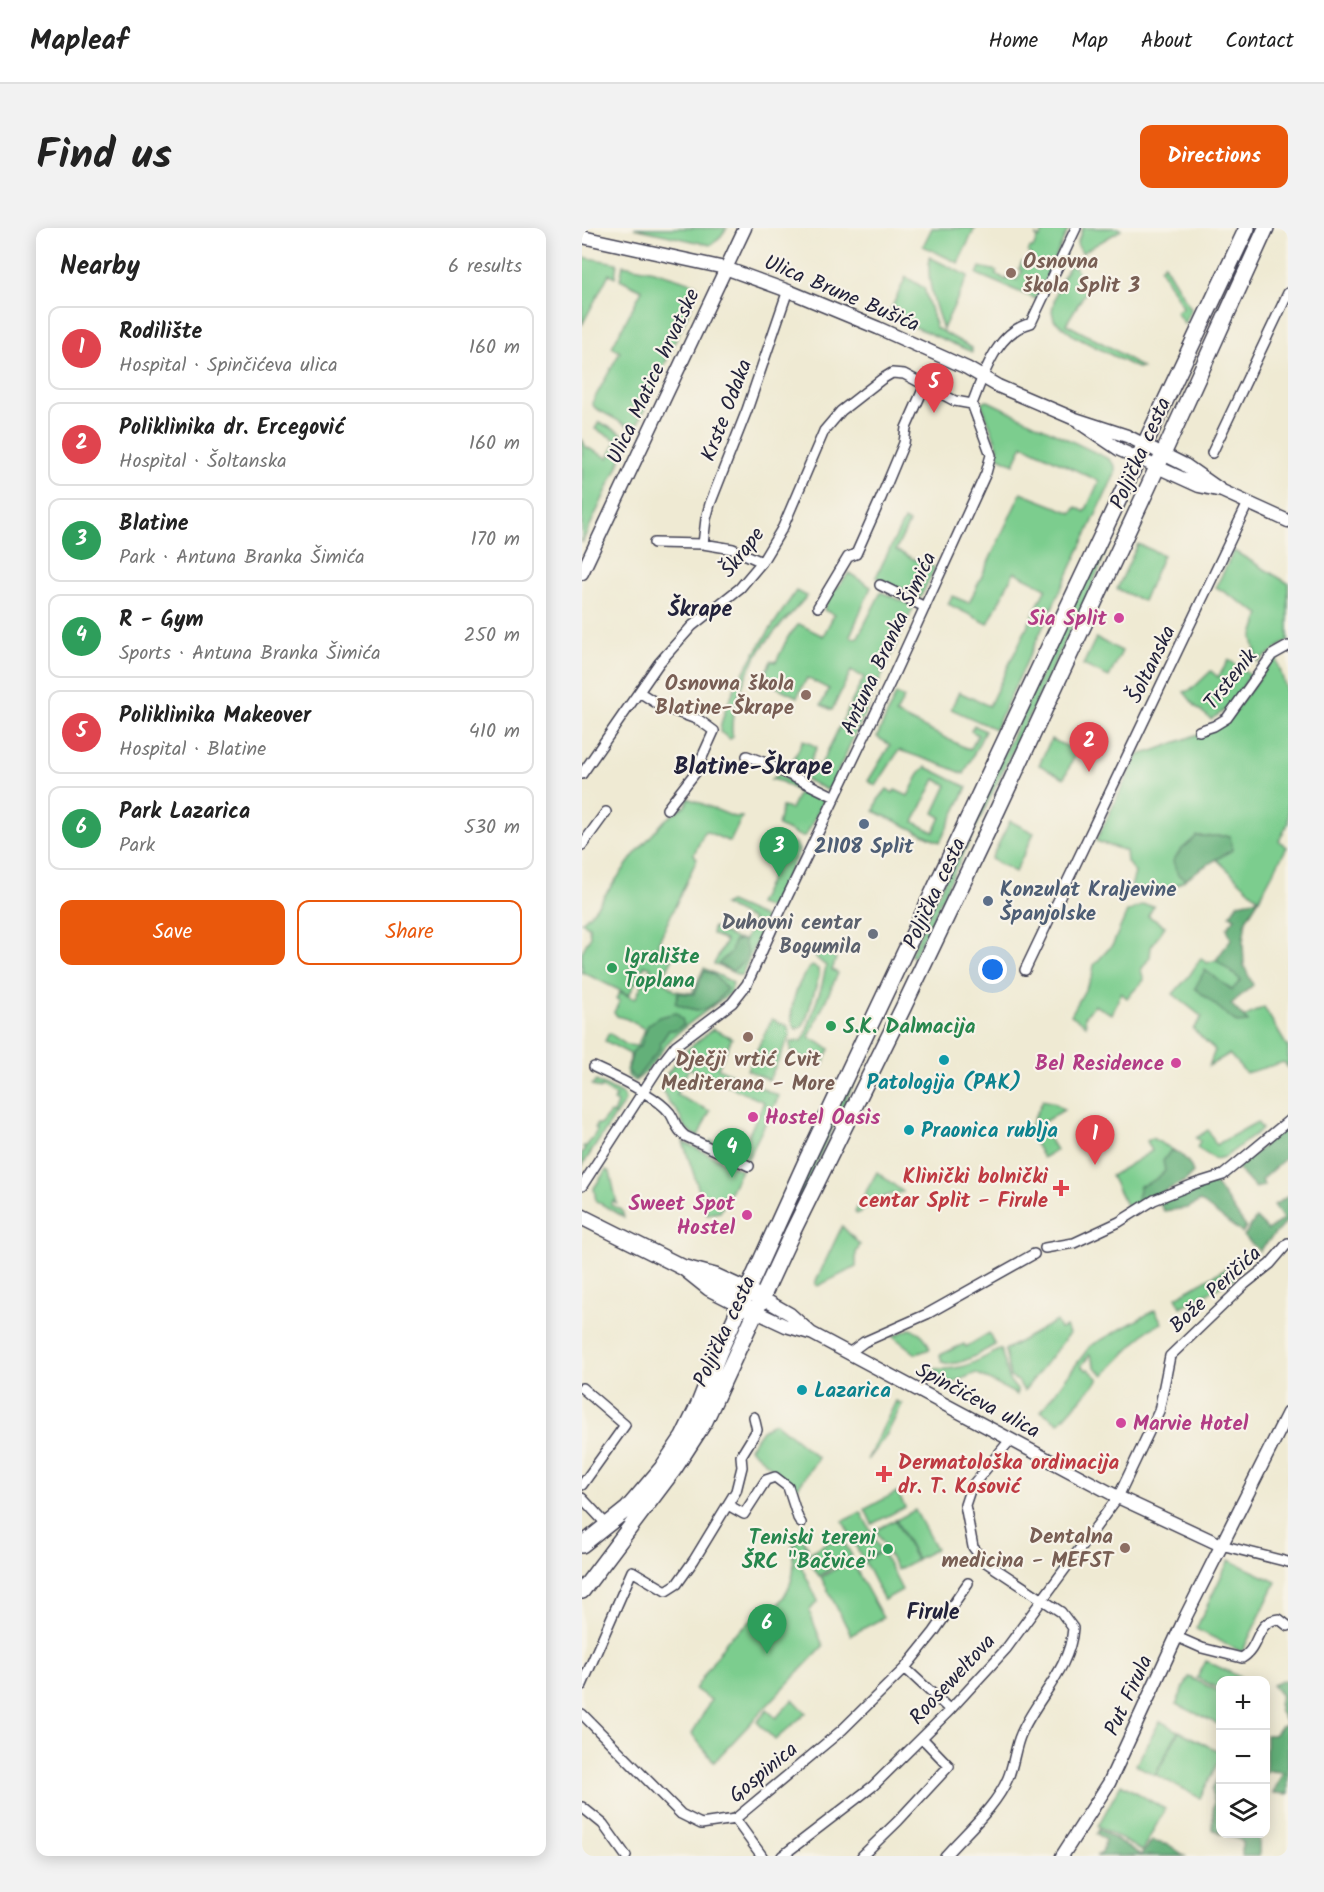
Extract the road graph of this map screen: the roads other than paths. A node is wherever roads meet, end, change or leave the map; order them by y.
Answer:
1 (745, 228) edge
2 (1076, 228) edge
3 (1247, 228) edge
4 (1266, 228) edge
5 (582, 237) edge
6 (726, 268) junction
7 (788, 290) junction
8 (1288, 293) edge
9 (983, 377) junction
10 (925, 385) junction
11 (972, 404) junction
12 (1075, 419) junction
13 (1144, 444) junction
14 (1212, 453) dead end
15 (1138, 459) junction
16 (1160, 460) junction
17 (1248, 503) junction
18 (1288, 521) edge
19 (654, 543) dead end
20 (704, 544) junction
21 (762, 562) junction
22 (582, 573) edge
23 (880, 585) dead end
24 (927, 603) junction
25 (818, 607) dead end
26 (1288, 646) edge
27 (639, 692) junction
28 (1199, 731) dead end
29 (747, 756) dead end
30 (582, 774) edge
31 (835, 797) junction
32 (667, 809) dead end
33 (606, 812) dead end
34 (582, 845) edge
35 (1025, 970) dead end
36 (594, 1067) dead end
37 (643, 1092) junction
38 (1288, 1121) edge
39 (749, 1166) dead end
40 (582, 1186) edge
41 (582, 1217) edge
42 (1288, 1243) edge
43 (1045, 1248) dead end
44 (1034, 1254) dead end
45 (744, 1298) junction
46 (759, 1305) junction
47 (849, 1353) junction
48 (582, 1388) edge
49 (1288, 1413) edge
50 (754, 1417) dead end
51 (1011, 1439) junction
52 (582, 1485) edge
53 (1118, 1497) junction
54 (582, 1498) edge
55 (728, 1505) junction
56 (801, 1523) dead end
57 (608, 1526) junction
58 (586, 1542) edge
59 (1221, 1545) junction
60 (608, 1557) junction
61 (1288, 1562) edge
62 (968, 1583) dead end
63 (582, 1591) edge
64 (1042, 1600) junction
65 (1286, 1624) edge
66 (1177, 1637) junction
67 (905, 1668) junction
68 (582, 1685) edge
69 (950, 1710) junction
70 (582, 1714) edge
71 (922, 1738) junction
72 (582, 1807) edge
73 (735, 1819) junction
74 (626, 1856) edge
75 (762, 1856) edge
76 (782, 1856) edge
77 (862, 1856) edge
78 (945, 1856) edge
79 (1062, 1856) edge

1 - 6 street, Ulica Matice hrvatske
2 - 9 street
3 - 13 main road, Poljička cesta
4 - 16 main road, Poljička cesta
5 - 6 street, Ulica Brune Bušića
6 - 7 street, Ulica Brune Bušića
6 - 22 street, Ulica Matice hrvatske
7 - 9 street, Ulica Brune Bušića
7 - 20 street, Krste Odaka
8 - 14 street
9 - 11 street
9 - 12 street, Ulica Brune Bušića
10 - 11 street
10 - 21 street, Škrape
10 - 25 street
11 - 24 street, Antuna Branka Šimića
12 - 13 street, Ulica Brune Bušića
12 - 15 street, Ulica Brune Bušića
13 - 15 main road, Poljička cesta
13 - 16 street, Ulica Brune Bušića
15 - 16 street, Ulica Brune Bušića
15 - 45 main road, Poljička cesta
16 - 17 street, Ulica Brune Bušića
16 - 46 main road, Poljička cesta
17 - 18 street, Ulica Brune Bušića
17 - 35 street, Šoltanska
19 - 20 street
20 - 21 street
21 - 27 street, Škrape
23 - 24 street
24 - 31 street, Antuna Branka Šimića
26 - 28 street, Trstenik
27 - 30 street, Škrape
27 - 32 street
29 - 31 street
31 - 37 street, Antuna Branka Šimića
33 - 34 street
36 - 37 street
37 - 39 street
37 - 40 street, Antuna Branka Šimića
38 - 43 street
41 - 45 main road
42 - 53 street, Bože Peričića
44 - 47 street
45 - 46 main road
45 - 57 main road, Poljička cesta
46 - 47 street, Spinčićeva ulica
46 - 60 main road, Poljička cesta
47 - 51 street, Spinčićeva ulica
48 - 52 street
49 - 59 street, Put Firula
50 - 55 street
51 - 53 street, Spinčićeva ulica
51 - 64 street
53 - 59 street, Spinčićeva ulica
53 - 64 street, Rooseweltova
54 - 57 street
55 - 56 street
55 - 68 street
57 - 58 main road, Poljička cesta
58 - 60 main road
59 - 61 street, Spinčićeva ulica
59 - 66 street, Put Firula
60 - 63 main road, Poljička cesta
62 - 67 street, Gospinica
64 - 69 street, Rooseweltova
64 - 78 street
65 - 66 street
66 - 79 street, Put Firula
67 - 69 street
67 - 73 street, Gospinica
69 - 71 street, Rooseweltova
70 - 73 street, Gospinica
71 - 76 street, Rooseweltova
71 - 77 street
72 - 74 street
73 - 75 street

